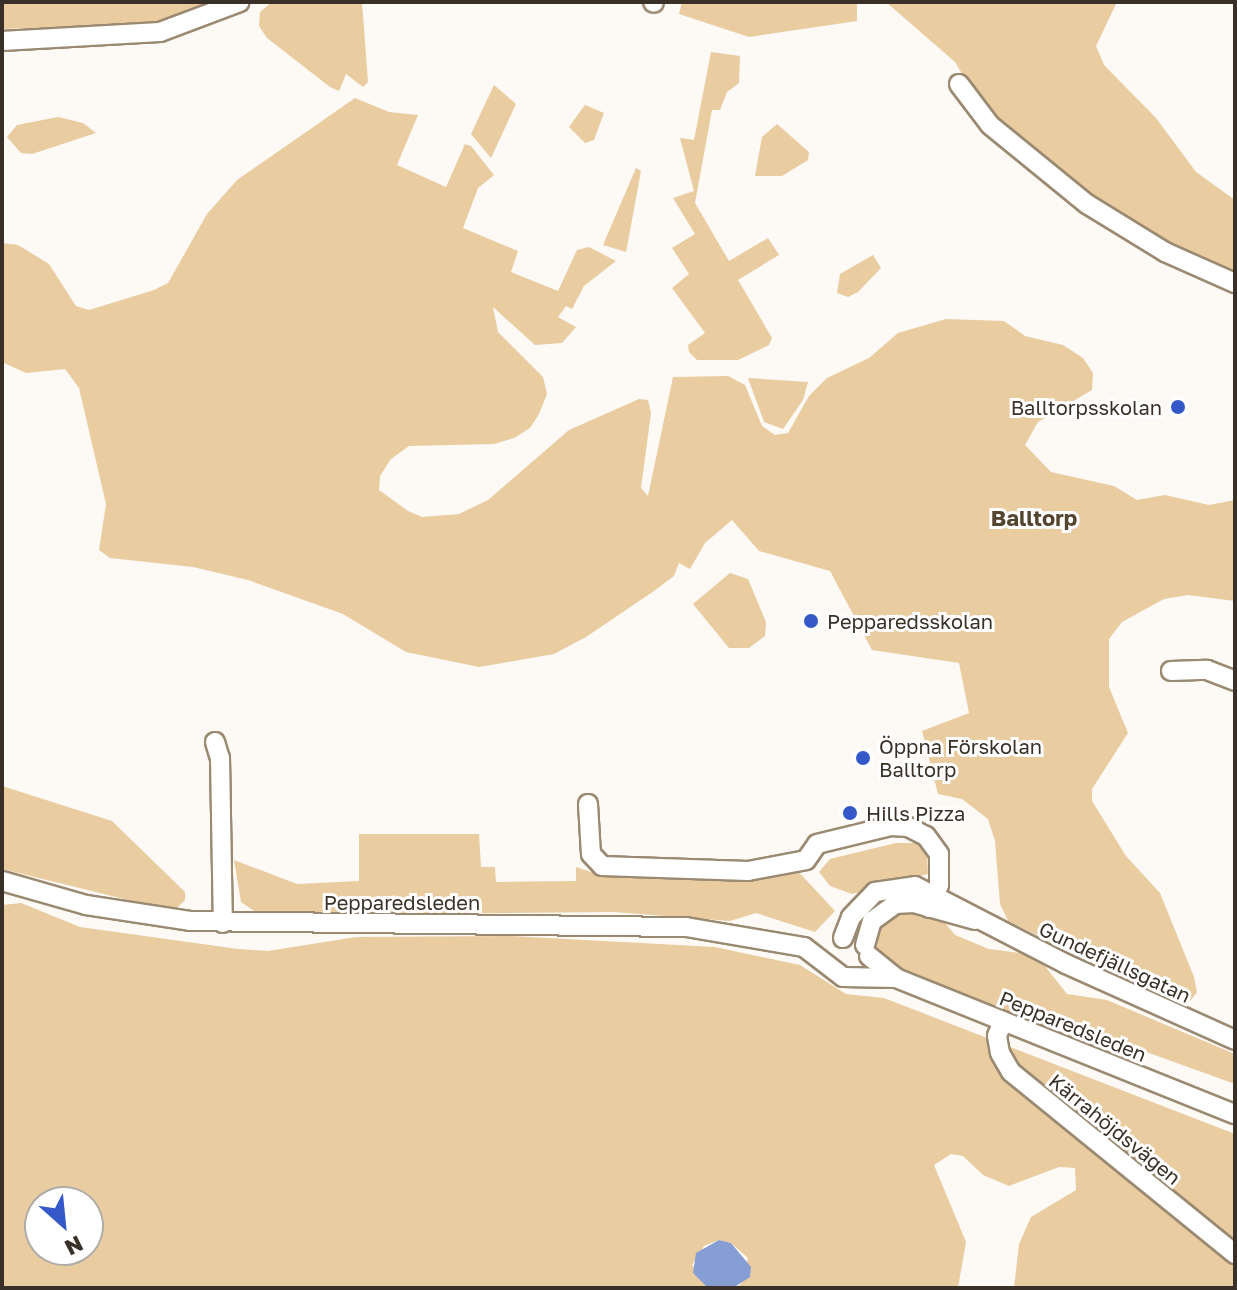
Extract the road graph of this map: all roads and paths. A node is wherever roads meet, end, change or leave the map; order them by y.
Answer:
1 (240, 2) edge
2 (2, 41) edge
3 (959, 84) dead end
4 (1235, 283) edge
5 (1171, 671) dead end
6 (1235, 681) edge
7 (215, 742) dead end
8 (588, 804) dead end
9 (2, 881) edge
10 (932, 901) junction
11 (223, 923) junction
12 (840, 940) junction
13 (804, 947) junction
14 (867, 950) junction
15 (830, 963) junction
16 (853, 977) junction
17 (896, 978) junction
18 (1003, 1021) junction
19 (1235, 1040) edge
20 (1235, 1114) edge
21 (1235, 1254) edge

1 - 2 street
3 - 4 street
5 - 6 street
7 - 11 street
8 - 10 street
9 - 11 street, Pepparedsleden
10 - 12 street, Gundefjällsgatan
10 - 14 street
10 - 19 street, Gundefjällsgatan
11 - 13 street, Pepparedsleden
12 - 13 street, Pepparedsleden
12 - 14 street
12 - 15 street
13 - 15 street, Pepparedsleden
14 - 16 street
14 - 17 street, Pepparedsleden
15 - 16 street
16 - 17 street, Pepparedsleden
17 - 18 street, Pepparedsleden
18 - 20 street, Pepparedsleden
18 - 21 street, Kärrahöjdsvägen

